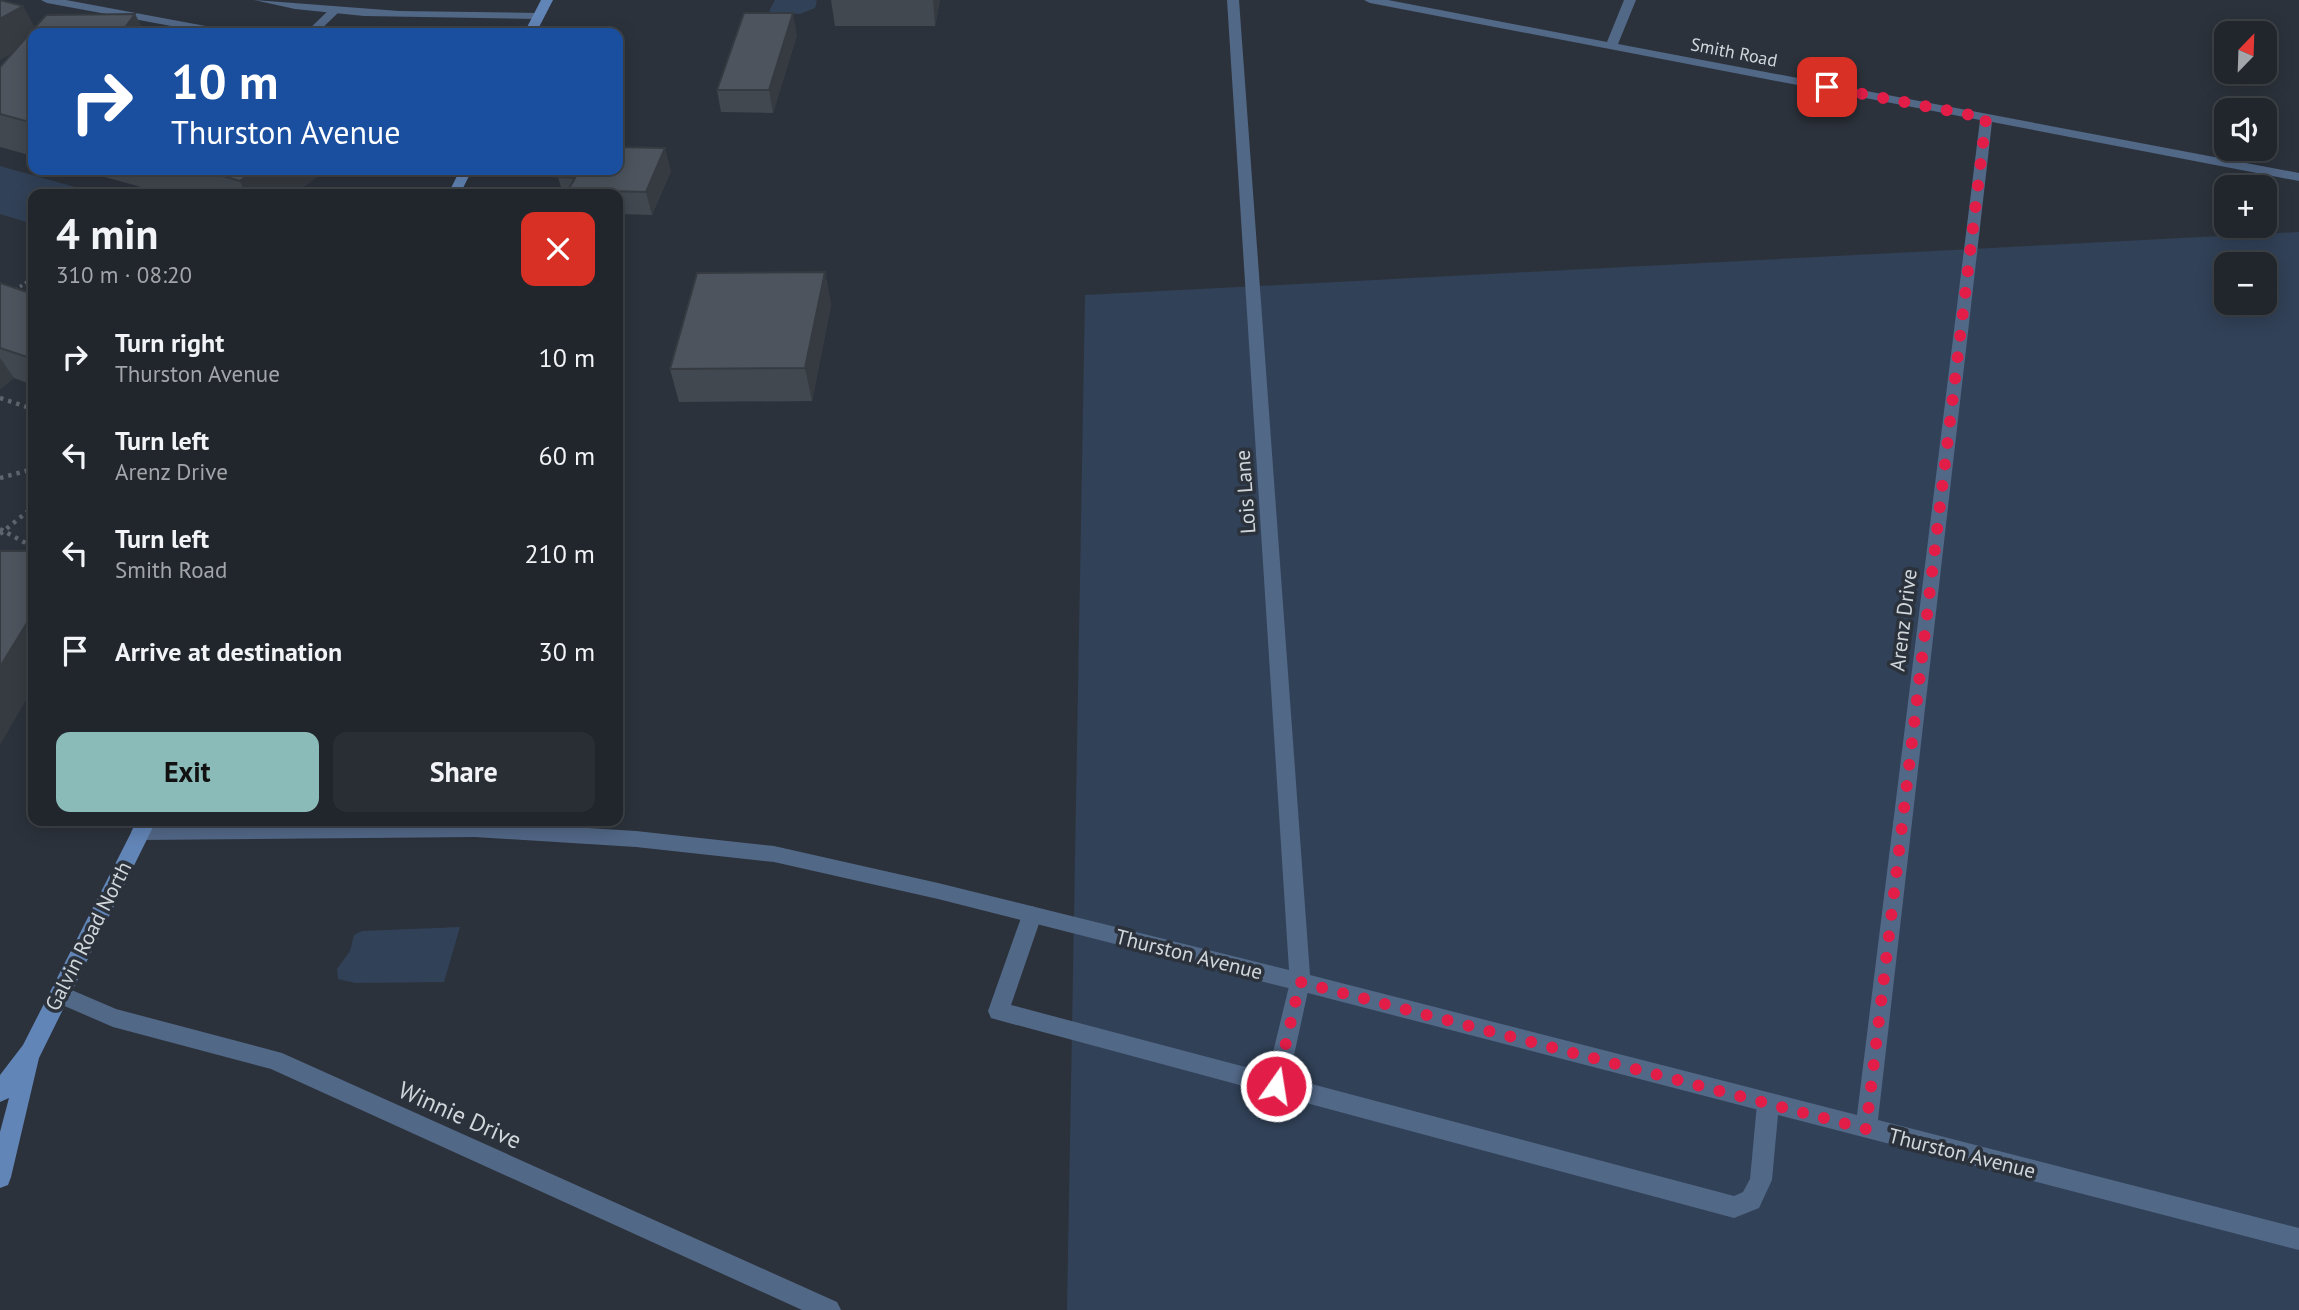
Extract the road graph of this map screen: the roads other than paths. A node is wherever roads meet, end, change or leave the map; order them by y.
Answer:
1 (47, 0) edge
2 (124, 0) edge
3 (260, 0) edge
4 (547, 0) edge
5 (1233, 0) edge
6 (1370, 0) edge
7 (1630, 0) edge
8 (334, 10) junction
9 (105, 12) junction
10 (538, 16) junction
11 (198, 28) edge
12 (316, 28) edge
13 (532, 28) edge
14 (1611, 46) junction
15 (1986, 118) junction
16 (2299, 177) edge
17 (144, 826) edge
18 (1032, 915) junction
19 (1300, 982) junction
20 (60, 993) junction
21 (31, 1052) junction
22 (1276, 1086) junction
23 (0, 1092) edge
24 (1768, 1104) junction
25 (1866, 1129) junction
26 (0, 1177) edge
27 (2299, 1239) edge
28 (829, 1310) edge

1 - 9 street
2 - 9 street
3 - 8 street
4 - 10 main road
5 - 19 street, Lois Lane
6 - 14 street, Smith Road
7 - 14 street
8 - 10 street
8 - 12 street
9 - 11 street
10 - 13 main road
14 - 15 street, Smith Road
15 - 16 street, Smith Road
15 - 25 street, Arenz Drive
17 - 18 street, Thurston Avenue
17 - 20 main road, Galvin Road North
18 - 19 street, Thurston Avenue
18 - 22 street
19 - 22 street, Lois Lane
19 - 24 street, Thurston Avenue
20 - 21 main road, Galvin Road North
20 - 28 street, Winnie Drive
21 - 23 main road, Galvin Road North
21 - 26 main road, Galvin Road North
22 - 24 street
24 - 25 street, Thurston Avenue
25 - 27 street, Thurston Avenue

